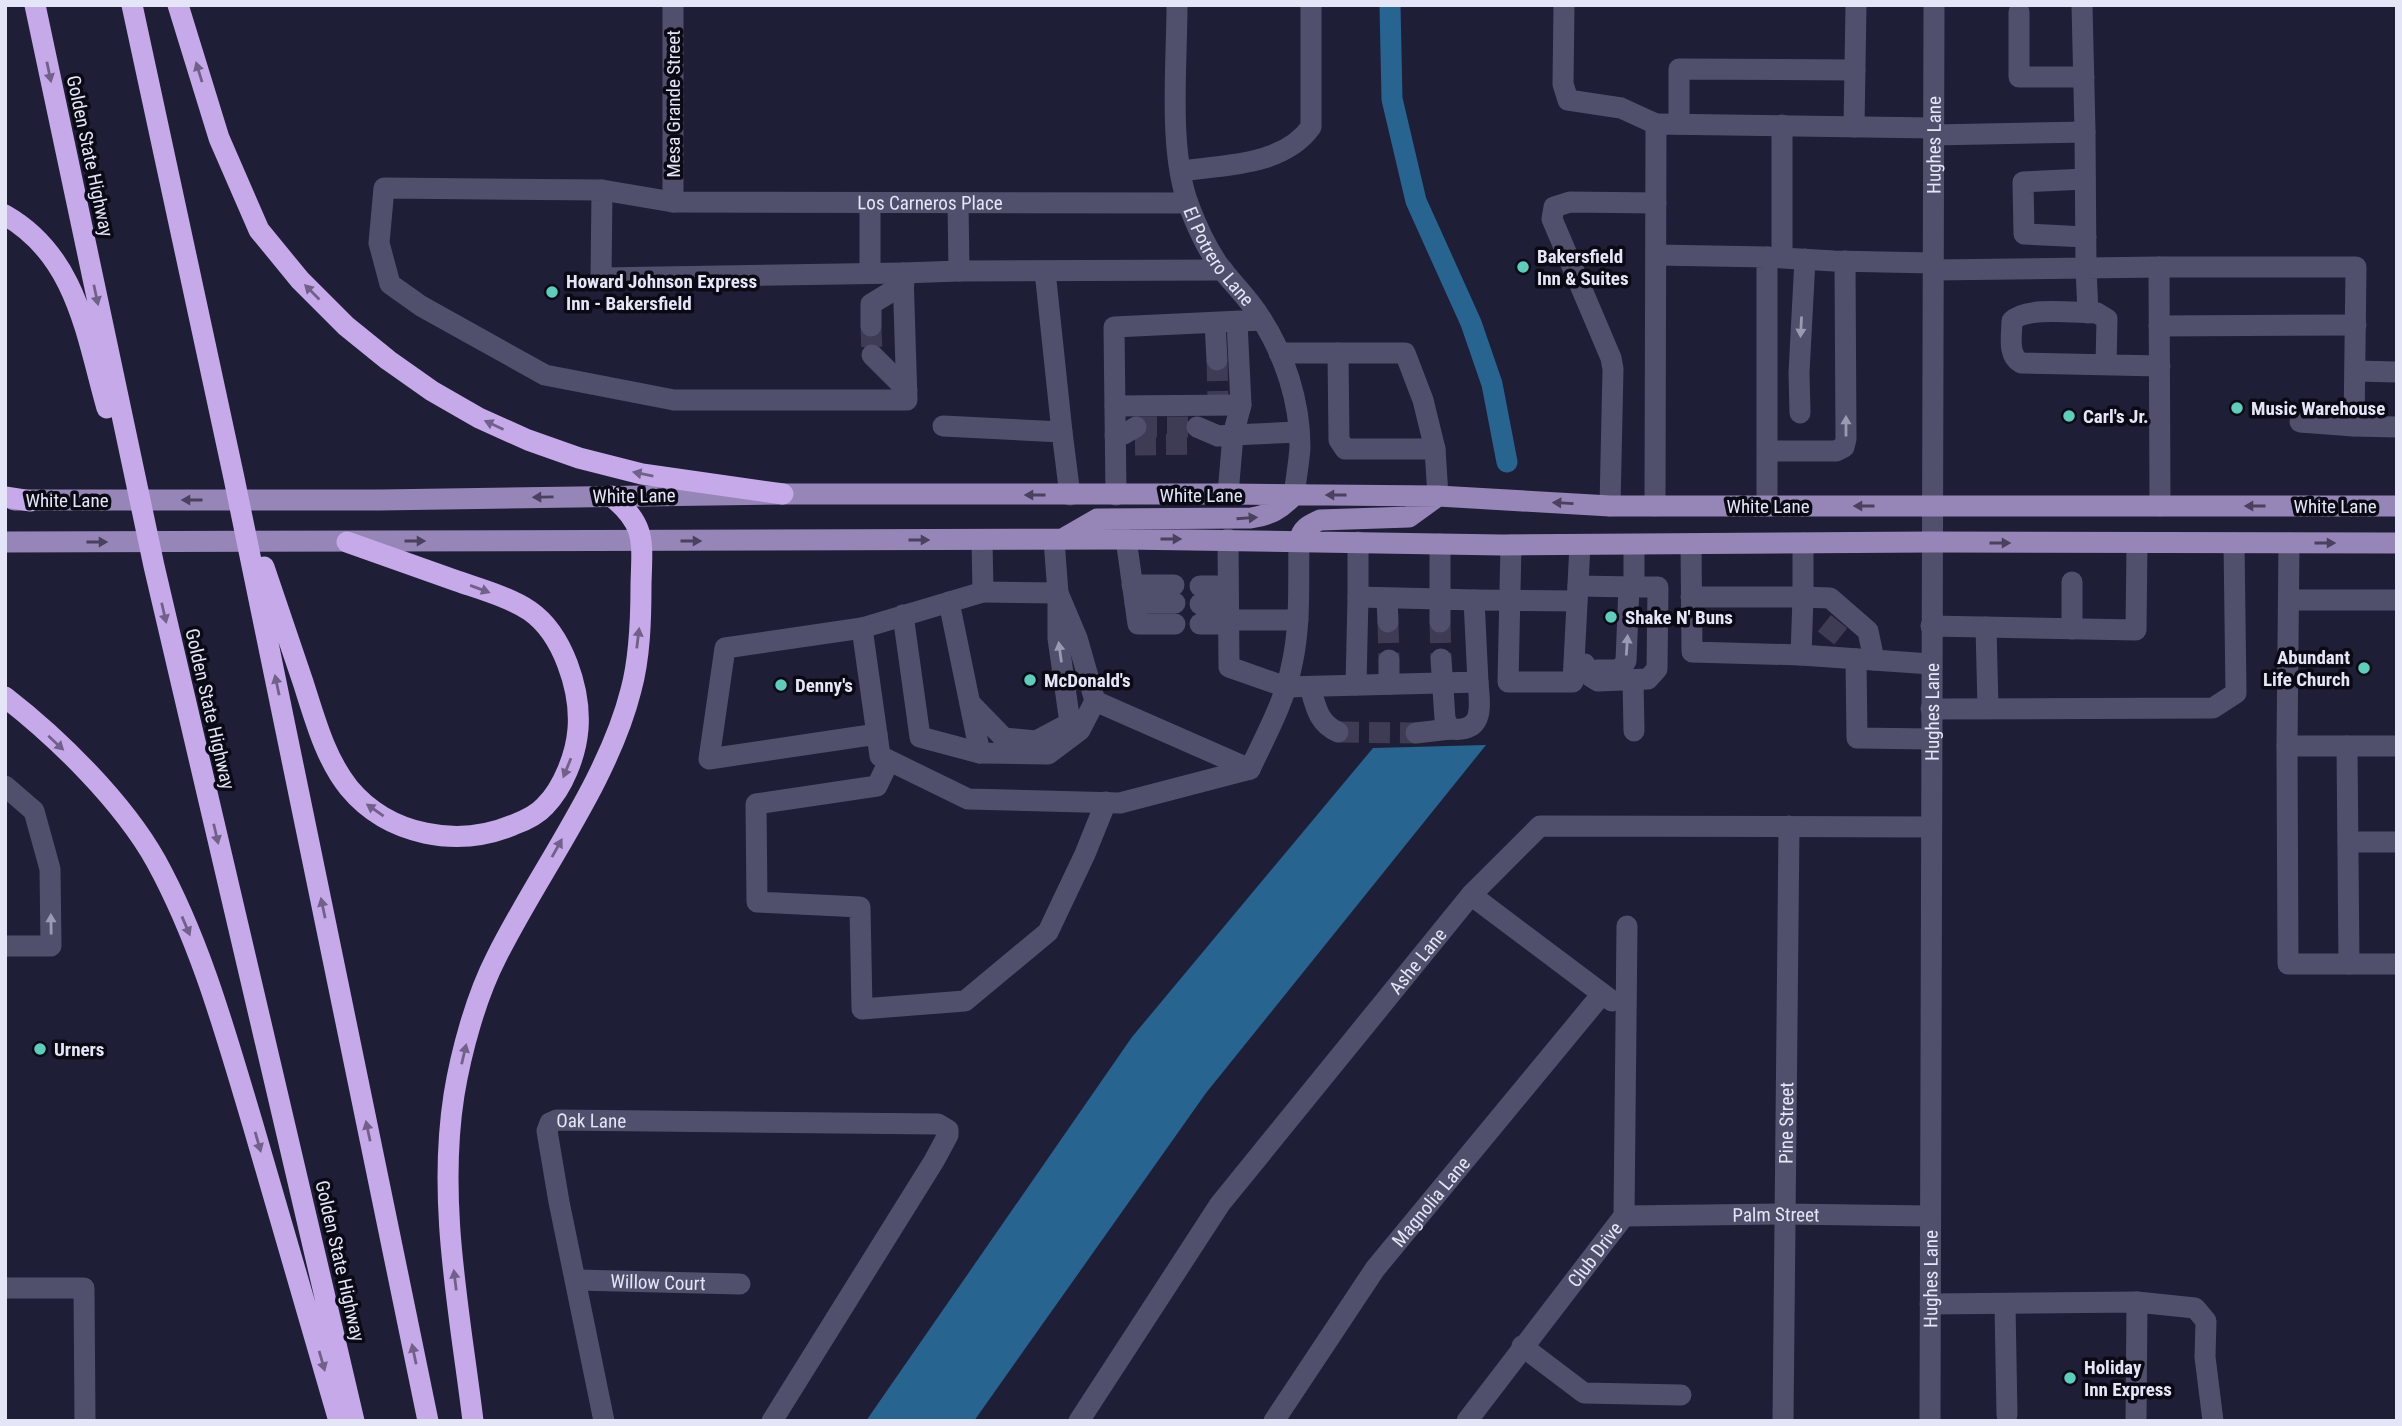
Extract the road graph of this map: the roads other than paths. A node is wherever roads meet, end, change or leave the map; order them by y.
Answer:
1 (35, 5) edge
2 (132, 5) edge
3 (178, 5) edge
4 (673, 5) edge
5 (1177, 5) edge
6 (1311, 5) edge
7 (1564, 5) edge
8 (1856, 5) edge
9 (1934, 5) edge
10 (2082, 5) edge
11 (2019, 12) dead end
12 (1855, 70) junction
13 (2084, 76) junction
14 (1656, 124) junction
15 (1679, 124) junction
16 (1782, 125) junction
17 (1854, 127) junction
18 (1933, 131) junction
19 (2085, 132) junction
20 (1181, 171) junction
21 (2085, 179) junction
22 (602, 190) junction
23 (673, 202) junction
24 (870, 203) junction
25 (958, 203) junction
26 (1188, 203) junction
27 (1656, 203) junction
28 (5, 215) edge
29 (2086, 237) junction
30 (1656, 255) junction
31 (1774, 257) junction
32 (1805, 259) junction
33 (1845, 261) junction
34 (1933, 266) junction
35 (2159, 267) junction
36 (2086, 268) junction
37 (1223, 270) junction
38 (959, 271) junction
39 (1045, 271) junction
40 (870, 273) junction
41 (904, 278) junction
42 (2088, 313) junction
43 (1262, 320) junction
44 (1237, 321) junction
45 (1215, 323) junction
46 (2356, 325) junction
47 (871, 326) tunnel mouth
48 (2159, 326) junction
49 (1279, 354) junction
50 (1338, 354) junction
51 (872, 355) tunnel mouth
52 (1217, 360) tunnel mouth
53 (2106, 365) junction
54 (2160, 366) junction
55 (2356, 371) junction
56 (2397, 372) edge
57 (906, 390) junction
58 (1241, 405) junction
59 (1115, 407) junction
60 (2300, 422) dead end
61 (943, 426) dead end
62 (2354, 426) junction
63 (2397, 427) edge
64 (1062, 432) junction
65 (1298, 432) junction
66 (1197, 435) tunnel mouth
67 (1225, 435) junction
68 (1435, 449) junction
69 (1768, 451) junction
70 (1801, 451) junction
71 (234, 478) junction
72 (783, 494) junction
73 (1228, 494) junction
74 (1070, 495) junction
75 (1116, 495) junction
76 (1294, 495) junction
77 (611, 496) junction
78 (1438, 496) junction
79 (5, 498) edge
80 (31, 501) joint
81 (1610, 506) junction
82 (1655, 506) junction
83 (1767, 506) junction
84 (1932, 506) junction
85 (2160, 506) junction
86 (2397, 506) edge
87 (1058, 539) junction
88 (1126, 539) junction
89 (1228, 539) junction
90 (982, 540) junction
91 (5, 541) edge
92 (642, 541) junction
93 (1299, 541) junction
94 (347, 542) junction
95 (1357, 542) junction
96 (1931, 542) junction
97 (1804, 543) junction
98 (2137, 543) junction
99 (2234, 543) junction
100 (2290, 543) junction
101 (2397, 543) edge
102 (1440, 544) junction
103 (1691, 544) junction
104 (1511, 545) junction
105 (1580, 545) junction
106 (1634, 545) junction
107 (153, 566) junction
108 (2072, 582) dead end
109 (1631, 587) junction
110 (983, 592) junction
111 (1058, 593) junction
112 (1577, 593) junction
113 (1133, 594) junction
114 (1357, 597) junction
115 (1691, 597) junction
116 (1803, 597) junction
117 (1387, 599) junction
118 (1440, 599) junction
119 (1474, 600) junction
120 (1510, 600) junction
121 (2289, 600) junction
122 (2397, 600) edge
123 (948, 602) junction
124 (1228, 608) junction
125 (903, 615) junction
126 (1298, 620) junction
127 (1388, 622) tunnel mouth
128 (1440, 622) tunnel mouth
129 (1931, 626) junction
130 (1986, 627) junction
131 (862, 628) junction
132 (2072, 629) junction
133 (1575, 635) junction
134 (1814, 649) junction
135 (1441, 659) tunnel mouth
136 (1389, 660) tunnel mouth
137 (1865, 660) junction
138 (1585, 664) junction
139 (1931, 664) junction
140 (1633, 680) junction
141 (1478, 682) junction
142 (1443, 683) junction
143 (1389, 684) junction
144 (1356, 685) junction
145 (1286, 687) junction
146 (1310, 687) junction
147 (5, 697) edge
148 (1095, 701) junction
149 (970, 704) junction
150 (1988, 708) junction
151 (1931, 709) junction
152 (1450, 729) junction
153 (1634, 731) dead end
154 (1338, 732) dead end
155 (1416, 733) tunnel mouth
156 (877, 734) junction
157 (1931, 739) junction
158 (2287, 746) junction
159 (2347, 746) junction
160 (2397, 746) edge
161 (980, 753) junction
162 (889, 761) junction
163 (1250, 769) junction
164 (5, 786) edge
165 (1106, 802) junction
166 (1789, 826) junction
167 (1931, 827) junction
168 (2348, 842) junction
169 (2397, 842) edge
170 (1471, 895) junction
171 (1627, 926) dead end
172 (5, 946) edge
173 (2348, 964) junction
174 (2397, 964) edge
175 (1602, 994) junction
176 (1626, 1013) junction
177 (1784, 1214) junction
178 (1624, 1216) junction
179 (1929, 1216) junction
180 (576, 1280) junction
181 (740, 1284) dead end
182 (5, 1288) edge
183 (2137, 1302) junction
184 (1930, 1304) junction
185 (2005, 1305) junction
186 (1522, 1346) junction
187 (1681, 1395) dead end
188 (2007, 1415) dead end
189 (85, 1421) edge
190 (339, 1421) edge
191 (354, 1421) edge
192 (428, 1421) edge
193 (473, 1421) edge
194 (604, 1421) edge
195 (772, 1421) edge
196 (1079, 1421) edge
197 (1274, 1421) edge
198 (1467, 1421) edge
199 (1783, 1421) edge
200 (1930, 1421) edge
201 (2136, 1421) edge
202 (2213, 1421) edge

1 -> 107 highway, Golden State Highway
2 - 71 highway
72 -> 3 highway
4 - 23 street, Mesa Grande Street
5 - 20 street, El Potrero Lane
6 - 20 street
7 - 14 street
8 - 12 street
9 - 18 street, Hughes Lane
10 - 13 street
11 - 13 street
12 - 15 street
12 - 17 street
13 - 19 street
14 - 15 street
14 - 27 street
15 - 16 street
16 - 17 street
16 - 31 street
17 - 18 street
18 - 19 street
18 - 34 street, Hughes Lane
19 - 21 street
20 - 26 street, El Potrero Lane
21 - 29 street
21 - 29 street
22 - 23 street, Los Carneros Place
22 - 40 street
22 - 57 street, Los Carneros Place
23 - 24 street, Los Carneros Place
24 - 25 street, Los Carneros Place
24 - 40 street
25 - 26 street, Los Carneros Place
25 - 38 street
26 - 37 street, El Potrero Lane
27 - 30 street
27 - 81 street
28 - 107 highway
29 - 36 street
30 - 31 street
30 - 82 street
31 - 32 street
31 - 69 street
32 - 33 street
32 -> 70 street
33 - 34 street
70 -> 33 street
34 - 36 street
34 - 84 street, Hughes Lane
35 - 36 street
35 - 46 street
35 - 48 street
36 - 42 street
37 - 39 street
37 - 43 street, El Potrero Lane
38 - 39 street
38 - 41 street
39 - 64 street
40 - 41 street
41 - 47 street
41 - 57 street
42 - 53 street
42 - 53 street
43 - 44 street
43 - 49 street, El Potrero Lane
44 - 45 street
44 - 58 street
45 - 52 street
45 - 59 street
46 - 48 street
46 - 55 street
48 - 54 street
49 - 50 street
49 - 65 street, El Potrero Lane
50 - 68 street
50 - 68 street
51 - 57 street
53 - 54 street
54 - 85 street
55 - 56 street
55 - 62 street
58 - 59 street
58 - 67 street
59 - 75 street
60 - 62 street
61 - 64 street
62 - 63 street
64 - 74 street
65 - 67 street
65 - 76 street, El Potrero Lane
66 - 67 street
67 - 73 street
68 - 78 street
69 - 70 street
69 - 83 street
94 -> 71 highway
192 -> 71 highway
74 -> 72 main road, White Lane
72 - 77 main road, White Lane
73 - 75 main road, White Lane
73 - 76 main road, White Lane
74 - 75 main road, White Lane
78 -> 76 main road, White Lane
87 -> 76 main road
77 -> 80 main road, White Lane
77 - 92 highway
81 -> 78 main road, White Lane
78 - 93 main road
79 - 80 highway
81 - 82 main road, White Lane
82 - 83 main road, White Lane
84 -> 83 main road, White Lane
84 - 85 main road, White Lane
84 - 96 street, Hughes Lane
86 -> 85 main road, White Lane
87 - 88 main road, White Lane
87 - 90 main road, White Lane
87 - 111 street
88 -> 89 main road, White Lane
88 - 113 street
89 - 93 main road, White Lane
89 - 124 street
92 -> 90 main road, White Lane
90 - 110 street
91 -> 94 main road, White Lane
94 -> 92 main road, White Lane
193 -> 92 highway
93 - 95 main road, White Lane
93 - 126 street
95 - 102 main road, White Lane
95 - 114 street
96 - 97 main road, White Lane
96 -> 98 main road, White Lane
96 - 129 street, Hughes Lane
97 - 103 main road, White Lane
97 - 116 street
98 - 99 main road, White Lane
98 - 132 street
99 - 100 main road, White Lane
99 - 150 street
100 -> 101 main road, White Lane
100 - 121 street
102 - 104 main road, White Lane
102 - 118 street
103 - 106 main road, White Lane
103 - 115 street
104 - 105 main road, White Lane
104 - 120 street
105 - 106 main road, White Lane
105 - 112 street
106 - 109 street
107 -> 191 highway, Golden State Highway
108 - 132 street
109 - 112 street
138 -> 109 street
109 - 140 street
110 - 111 street
110 - 123 street
111 - 148 street
149 -> 111 street
112 - 120 street
112 - 133 street
113 - 113 street
114 - 117 street
114 - 144 street
115 - 116 street
115 - 134 street
116 - 134 street
116 - 137 street
117 - 118 street
117 - 127 street
118 - 119 street
118 - 128 street
119 - 120 street
119 - 141 street
120 - 133 street
121 - 122 street
121 - 158 street
123 - 125 street
123 - 149 street
124 - 124 street
124 - 126 street
124 - 145 street
125 - 131 street
125 - 161 street
126 - 145 street
129 - 130 street
129 - 139 street, Hughes Lane
130 - 132 street
130 - 150 street
131 - 156 street
131 - 156 street
133 - 138 street
134 - 137 street
135 - 142 street
136 - 143 street
137 - 139 street
137 - 157 street
138 - 140 street
139 - 151 street, Hughes Lane
140 - 153 street
141 - 142 street
141 - 152 street
142 - 143 street
142 - 152 street
143 - 144 street
144 - 146 street
145 - 146 street
145 - 163 street
146 - 154 street
147 -> 190 highway
148 - 161 street
148 - 163 street
149 - 161 street
150 - 151 street
151 - 157 street, Hughes Lane
152 - 155 street
156 - 162 street
157 - 167 street, Hughes Lane
158 - 159 street
158 - 173 street
159 - 160 street
159 - 168 street
162 - 165 street
162 - 165 street
163 - 165 street
172 -> 164 street
166 - 167 street, Ashe Lane
166 - 170 street, Ashe Lane
166 - 177 street, Pine Street
167 - 179 street, Hughes Lane
168 - 169 street
168 - 173 street
170 - 175 street
170 - 196 street, Ashe Lane
171 - 176 street, Club Drive
173 - 174 street
175 - 176 street
175 - 197 street, Magnolia Lane
176 - 178 street, Club Drive
177 - 178 street, Palm Street
177 - 179 street, Palm Street
177 - 199 street, Pine Street
178 - 186 street, Club Drive
179 - 184 street, Hughes Lane
180 - 181 street, Willow Court
180 - 194 street, Oak Lane
180 - 195 street, Oak Lane
182 - 189 street
183 - 185 street
183 - 201 street
183 - 202 street
184 - 185 street
184 - 200 street, Hughes Lane
185 - 188 street
186 - 187 street
186 - 198 street, Club Drive

